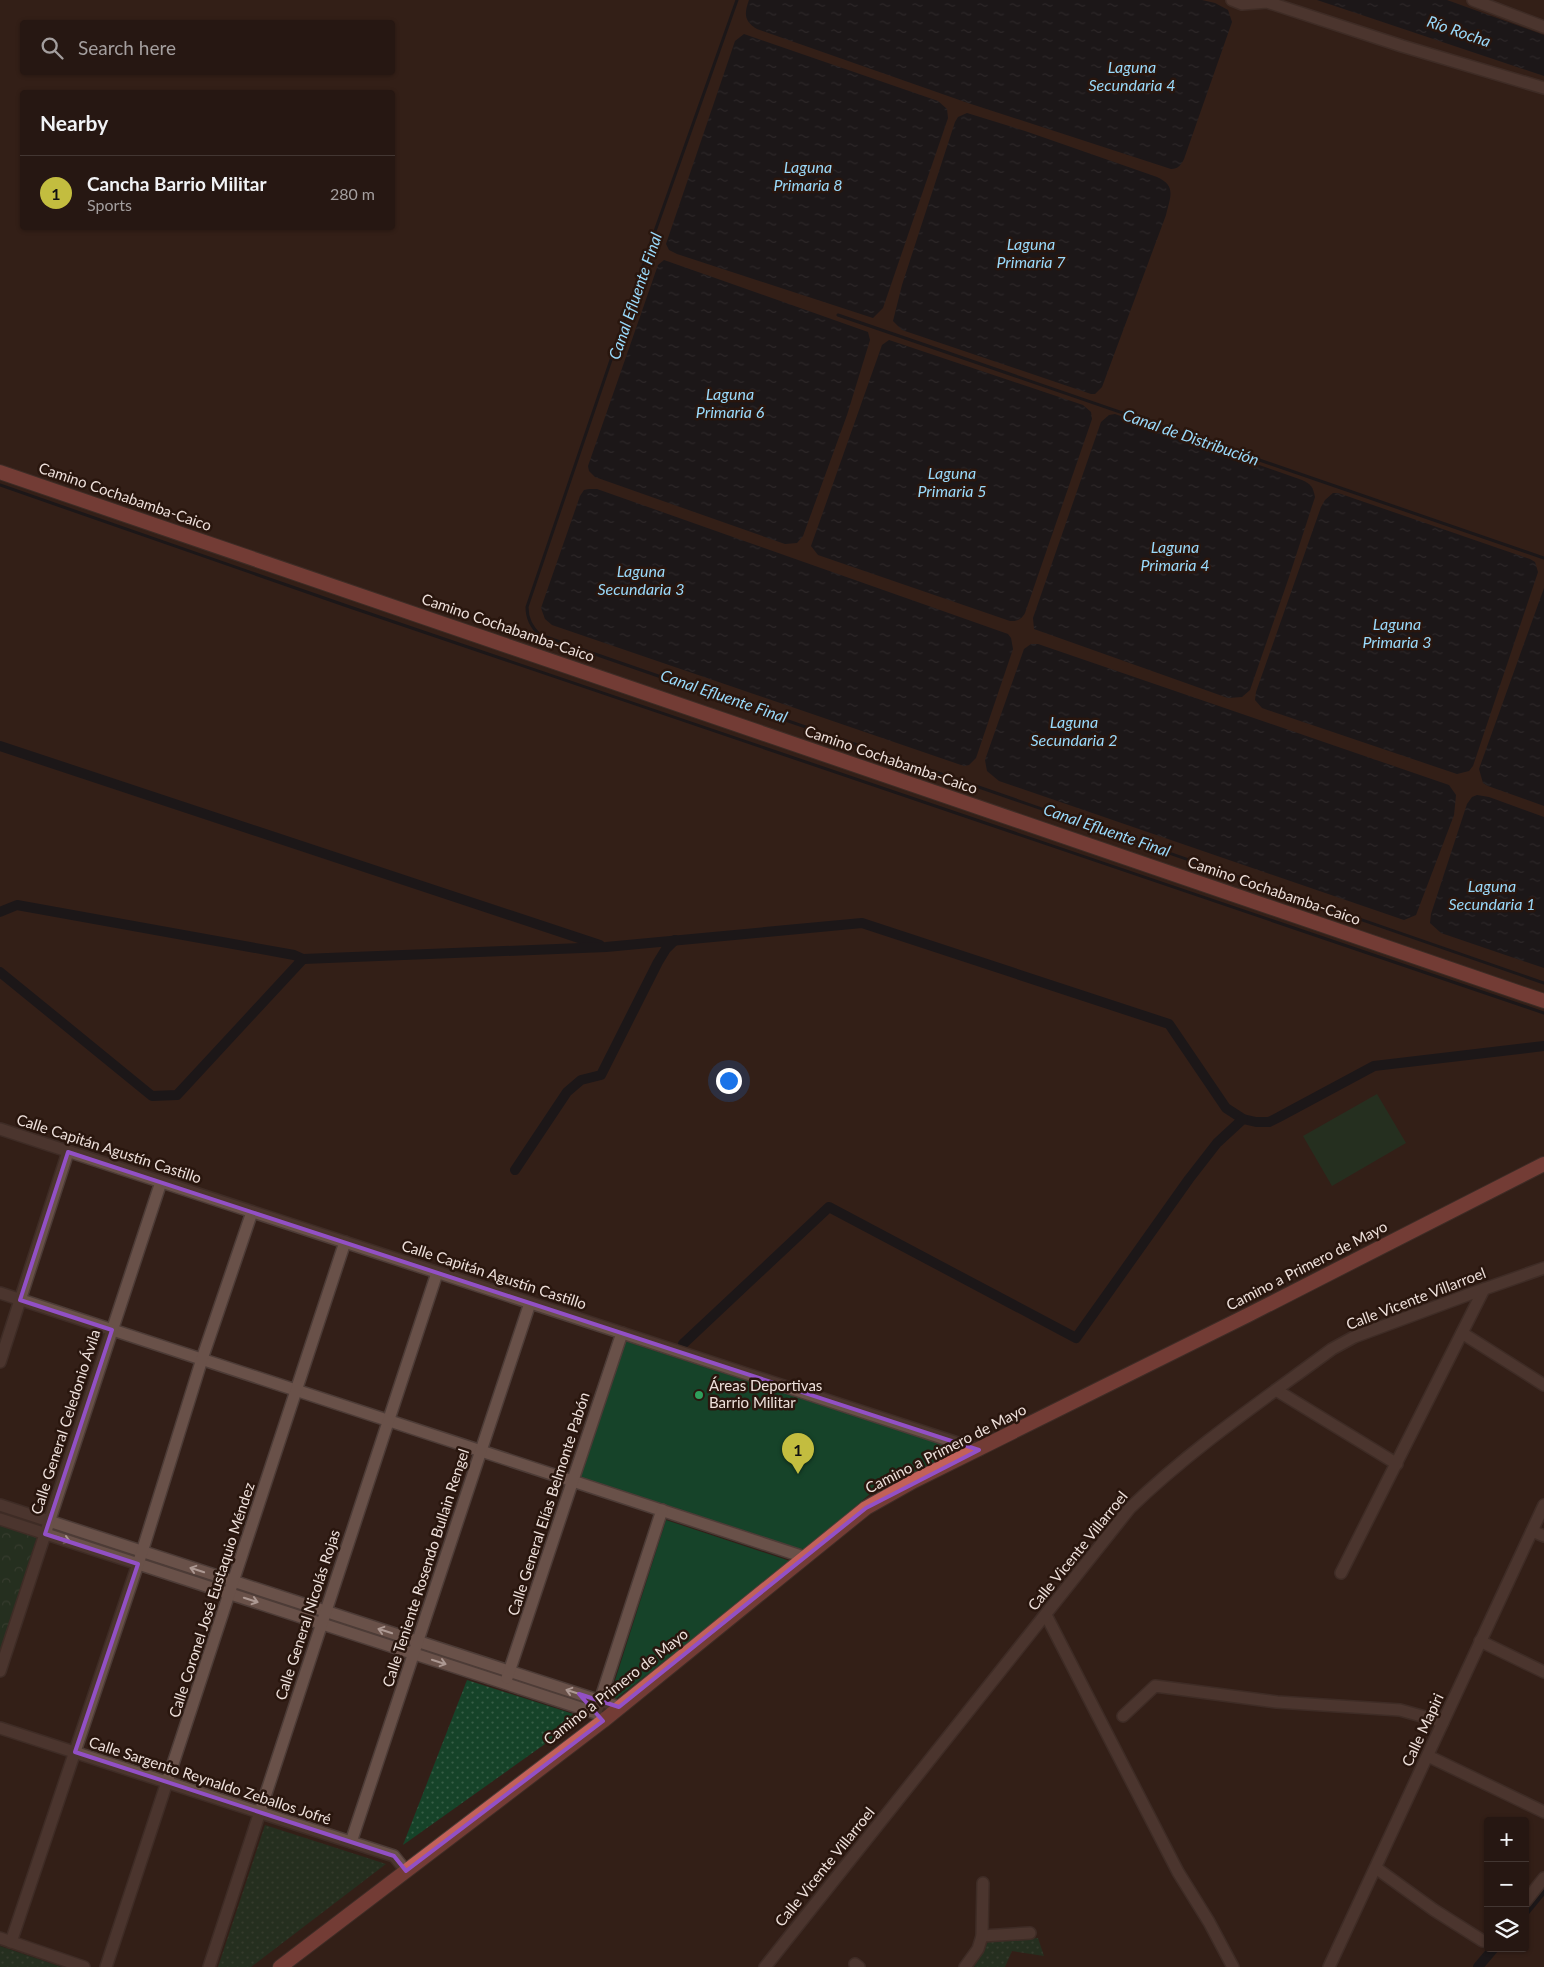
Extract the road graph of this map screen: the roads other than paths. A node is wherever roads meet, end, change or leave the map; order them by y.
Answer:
1 (1232, 0) edge
2 (1473, 0) edge
3 (1544, 27) edge
4 (1544, 88) edge
5 (0, 472) edge
6 (1544, 1001) edge
7 (0, 1129) edge
8 (68, 1152) junction
9 (1544, 1164) edge
10 (161, 1182) junction
11 (252, 1212) junction
12 (345, 1242) junction
13 (1544, 1268) edge
14 (437, 1272) junction
15 (1484, 1289) junction
16 (0, 1293) edge
17 (20, 1300) junction
18 (530, 1303) junction
19 (112, 1330) junction
20 (622, 1333) junction
21 (1462, 1333) junction
22 (202, 1359) junction
23 (0, 1362) edge
24 (1544, 1386) edge
25 (297, 1390) junction
26 (1276, 1390) junction
27 (388, 1420) junction
28 (481, 1450) junction
29 (979, 1450) junction
30 (1397, 1464) junction
31 (573, 1480) junction
32 (0, 1505) edge
33 (1544, 1505) edge
34 (662, 1510) junction
35 (0, 1519) edge
36 (50, 1521) junction
37 (1532, 1531) junction
38 (45, 1534) junction
39 (1544, 1536) edge
40 (142, 1552) junction
41 (804, 1558) junction
42 (138, 1564) junction
43 (1341, 1573) dead end
44 (234, 1582) junction
45 (230, 1594) junction
46 (325, 1611) junction
47 (1046, 1615) junction
48 (322, 1624) junction
49 (1480, 1641) junction
50 (417, 1642) junction
51 (414, 1654) junction
52 (0, 1671) edge
53 (509, 1672) junction
54 (1544, 1672) edge
55 (505, 1684) junction
56 (600, 1701) junction
57 (619, 1707) junction
58 (1123, 1716) dead end
59 (599, 1717) junction
60 (1443, 1722) junction
61 (0, 1728) edge
62 (75, 1752) junction
63 (1428, 1756) junction
64 (167, 1782) junction
65 (259, 1812) junction
66 (1544, 1812) edge
67 (351, 1842) junction
68 (1376, 1868) junction
69 (406, 1870) junction
70 (1544, 1878) edge
71 (983, 1883) dead end
72 (1529, 1897) edge
73 (1030, 1933) dead end
74 (982, 1936) junction
75 (6, 1940) edge
76 (1484, 1941) edge
77 (84, 1967) edge
78 (106, 1967) edge
79 (209, 1967) edge
80 (280, 1967) edge
81 (765, 1967) edge
82 (965, 1967) edge
83 (1233, 1967) edge
84 (1329, 1967) edge

1 - 4 street
2 - 3 street
5 - 6 main road, Camino Cochabamba-Caico
7 - 8 street, Calle Capitán Agustín Castillo
8 - 10 street, Calle Capitán Agustín Castillo
8 - 17 street
9 - 29 main road, Camino a Primero de Mayo
10 - 11 street, Calle Capitán Agustín Castillo
10 - 19 street, Calle General Celedonio Ávila
11 - 12 street, Calle Capitán Agustín Castillo
11 - 22 street
12 - 14 street, Calle Capitán Agustín Castillo
12 - 25 street, Calle Coronel José Eustaquio Méndez
13 - 15 street, Calle Vicente Villarroel
14 - 18 street, Calle Capitán Agustín Castillo
14 - 27 street, Calle General Nicolás Rojas
15 - 21 street
15 - 26 street, Calle Vicente Villarroel
16 - 17 street
17 - 19 street
17 - 23 street
18 - 20 street, Calle Capitán Agustín Castillo
18 - 28 street, Calle Teniente Rosendo Bullain Rengel
19 - 22 street
19 - 36 street, Calle General Celedonio Ávila
20 - 29 street, Calle Capitán Agustín Castillo
20 - 31 street, Calle General Elías Belmonte Pabón
21 - 24 street
21 - 30 street
22 - 25 street
22 - 40 street
25 - 27 street
25 - 44 street, Calle Coronel José Eustaquio Méndez
26 - 30 street
26 - 47 street, Calle Vicente Villarroel
27 - 28 street
27 - 46 street, Calle General Nicolás Rojas
28 - 31 street
28 - 50 street, Calle Teniente Rosendo Bullain Rengel
29 - 41 main road, Camino a Primero de Mayo
30 - 43 street
31 - 34 street
31 - 53 street, Calle General Elías Belmonte Pabón
32 - 36 street
33 - 37 street, Calle Mapiri
34 - 41 street
34 - 56 street
35 - 38 street
36 - 38 street, Calle General Celedonio Ávila
36 - 40 street
37 - 39 street
37 - 49 street, Calle Mapiri
38 -> 42 street
38 - 52 street, Calle General Celedonio Ávila
40 - 42 street
44 -> 40 street
41 - 57 main road, Camino a Primero de Mayo
42 - 45 street
42 - 62 street
44 - 45 street, Calle Coronel José Eustaquio Méndez
44 - 46 street
45 -> 48 street
45 - 64 street, Calle Coronel José Eustaquio Méndez
46 - 48 street, Calle General Nicolás Rojas
50 -> 46 street
47 - 81 street, Calle Vicente Villarroel
47 - 83 street
48 - 51 street
48 - 65 street, Calle General Nicolás Rojas
49 - 54 street
49 - 60 street, Calle Mapiri
50 - 51 street, Calle Teniente Rosendo Bullain Rengel
50 - 53 street
51 -> 55 street
51 - 67 street, Calle Teniente Rosendo Bullain Rengel
53 - 55 street, Calle General Elías Belmonte Pabón
56 -> 53 street
55 - 59 street
56 - 57 street
56 - 59 street
57 - 59 main road, Camino a Primero de Mayo
58 - 60 street
59 - 69 main road, Camino a Primero de Mayo
60 - 63 street, Calle Mapiri
61 - 62 street, Calle Sargento Reynaldo Zeballos Jofré
62 - 64 street, Calle Sargento Reynaldo Zeballos Jofré
62 - 75 street
63 - 66 street
63 - 68 street, Calle Mapiri
64 - 65 street, Calle Sargento Reynaldo Zeballos Jofré
64 - 78 street, Calle Coronel José Eustaquio Méndez
65 - 67 street, Calle Sargento Reynaldo Zeballos Jofré
65 - 79 street, Calle General Nicolás Rojas
67 - 69 street, Calle Sargento Reynaldo Zeballos Jofré
68 - 76 street
68 - 84 street, Calle Mapiri
69 - 80 main road, Camino a Primero de Mayo
70 - 72 street
71 - 74 street
73 - 74 street
74 - 82 street
75 - 77 street

